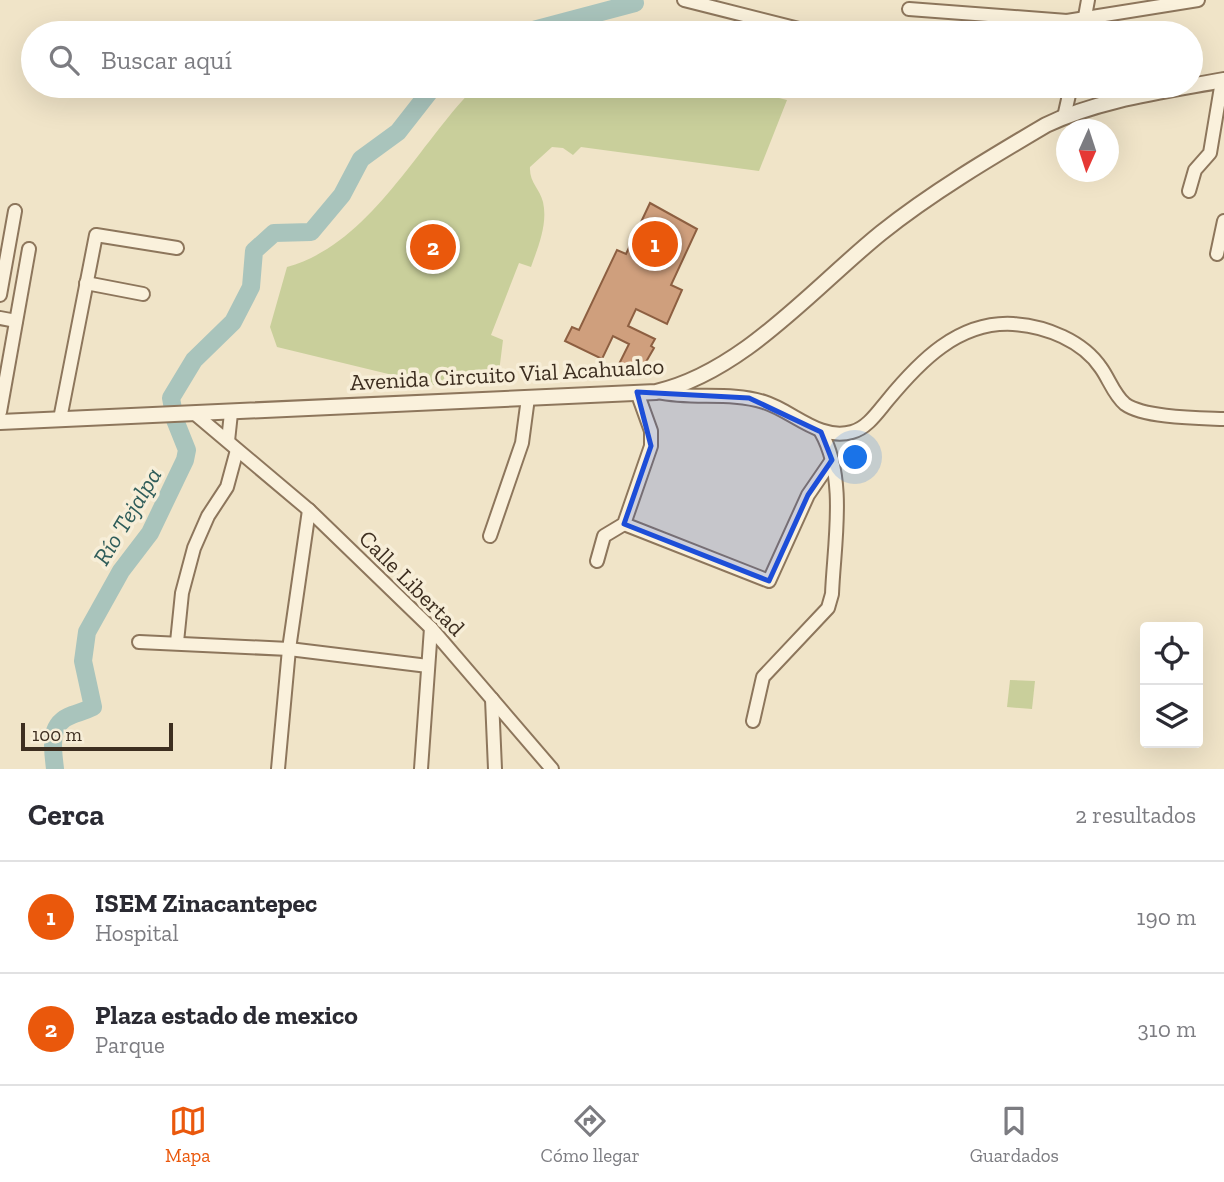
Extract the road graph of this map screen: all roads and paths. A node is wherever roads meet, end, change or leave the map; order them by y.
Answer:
1 (684, 0) edge
2 (1088, 0) edge
3 (1198, 0) edge
4 (909, 9) dead end
5 (1086, 17) junction
6 (767, 21) edge
7 (1085, 21) edge
8 (1223, 81) edge
9 (1203, 85) edge
10 (1068, 98) edge
11 (1135, 98) edge
12 (1064, 117) junction
13 (1189, 191) dead end
14 (15, 211) dead end
15 (1224, 221) edge
16 (177, 248) dead end
17 (29, 249) dead end
18 (1217, 254) dead end
19 (86, 283) junction
20 (143, 294) dead end
21 (0, 295) edge
22 (0, 318) edge
23 (16, 321) junction
24 (638, 392) junction
25 (656, 392) junction
26 (528, 398) junction
27 (0, 412) edge
28 (231, 413) junction
29 (190, 414) junction
30 (60, 419) junction
31 (1224, 419) edge
32 (0, 422) edge
33 (821, 432) junction
34 (232, 445) junction
35 (832, 460) junction
36 (309, 510) junction
37 (624, 524) junction
38 (490, 536) dead end
39 (597, 561) dead end
40 (431, 628) junction
41 (139, 642) dead end
42 (177, 642) junction
43 (289, 649) junction
44 (428, 666) junction
45 (492, 699) junction
46 (753, 721) dead end
47 (278, 769) edge
48 (421, 769) edge
49 (495, 769) edge
50 (552, 769) edge

1 - 6 street
2 - 5 street
3 - 5 street
4 - 5 street
5 - 7 street
8 - 9 street, Avenida Circuito Vial Acahualco
8 - 13 street
10 - 12 street
11 - 12 street, Avenida Circuito Vial Acahualco
12 - 25 street, Avenida Circuito Vial Acahualco
14 - 21 street
15 - 18 street
16 - 19 street
17 - 23 street
19 - 20 street
19 - 30 street
22 - 23 street
23 - 27 street
24 - 25 street, Avenida Circuito Vial Acahualco
24 - 26 street, Avenida Circuito Vial Acahualco
24 - 37 street
25 - 33 street
26 - 28 street, Avenida Circuito Vial Acahualco
26 - 38 street
28 - 29 street, Avenida Circuito Vial Acahualco
28 - 34 street
29 - 30 street, Avenida Circuito Vial Acahualco
29 - 34 street, Calle Libertad
30 - 32 street, Avenida Circuito Vial Acahualco
31 - 33 street
33 - 35 street
34 - 36 street, Calle Libertad
34 - 42 street
35 - 37 street
35 - 46 street
36 - 40 street, Calle Libertad
36 - 43 street
37 - 39 street
40 - 44 street
40 - 45 street, Calle Libertad
41 - 42 street
42 - 43 street
43 - 44 street
43 - 47 street
44 - 48 street
45 - 49 street
45 - 50 street, Calle Libertad

